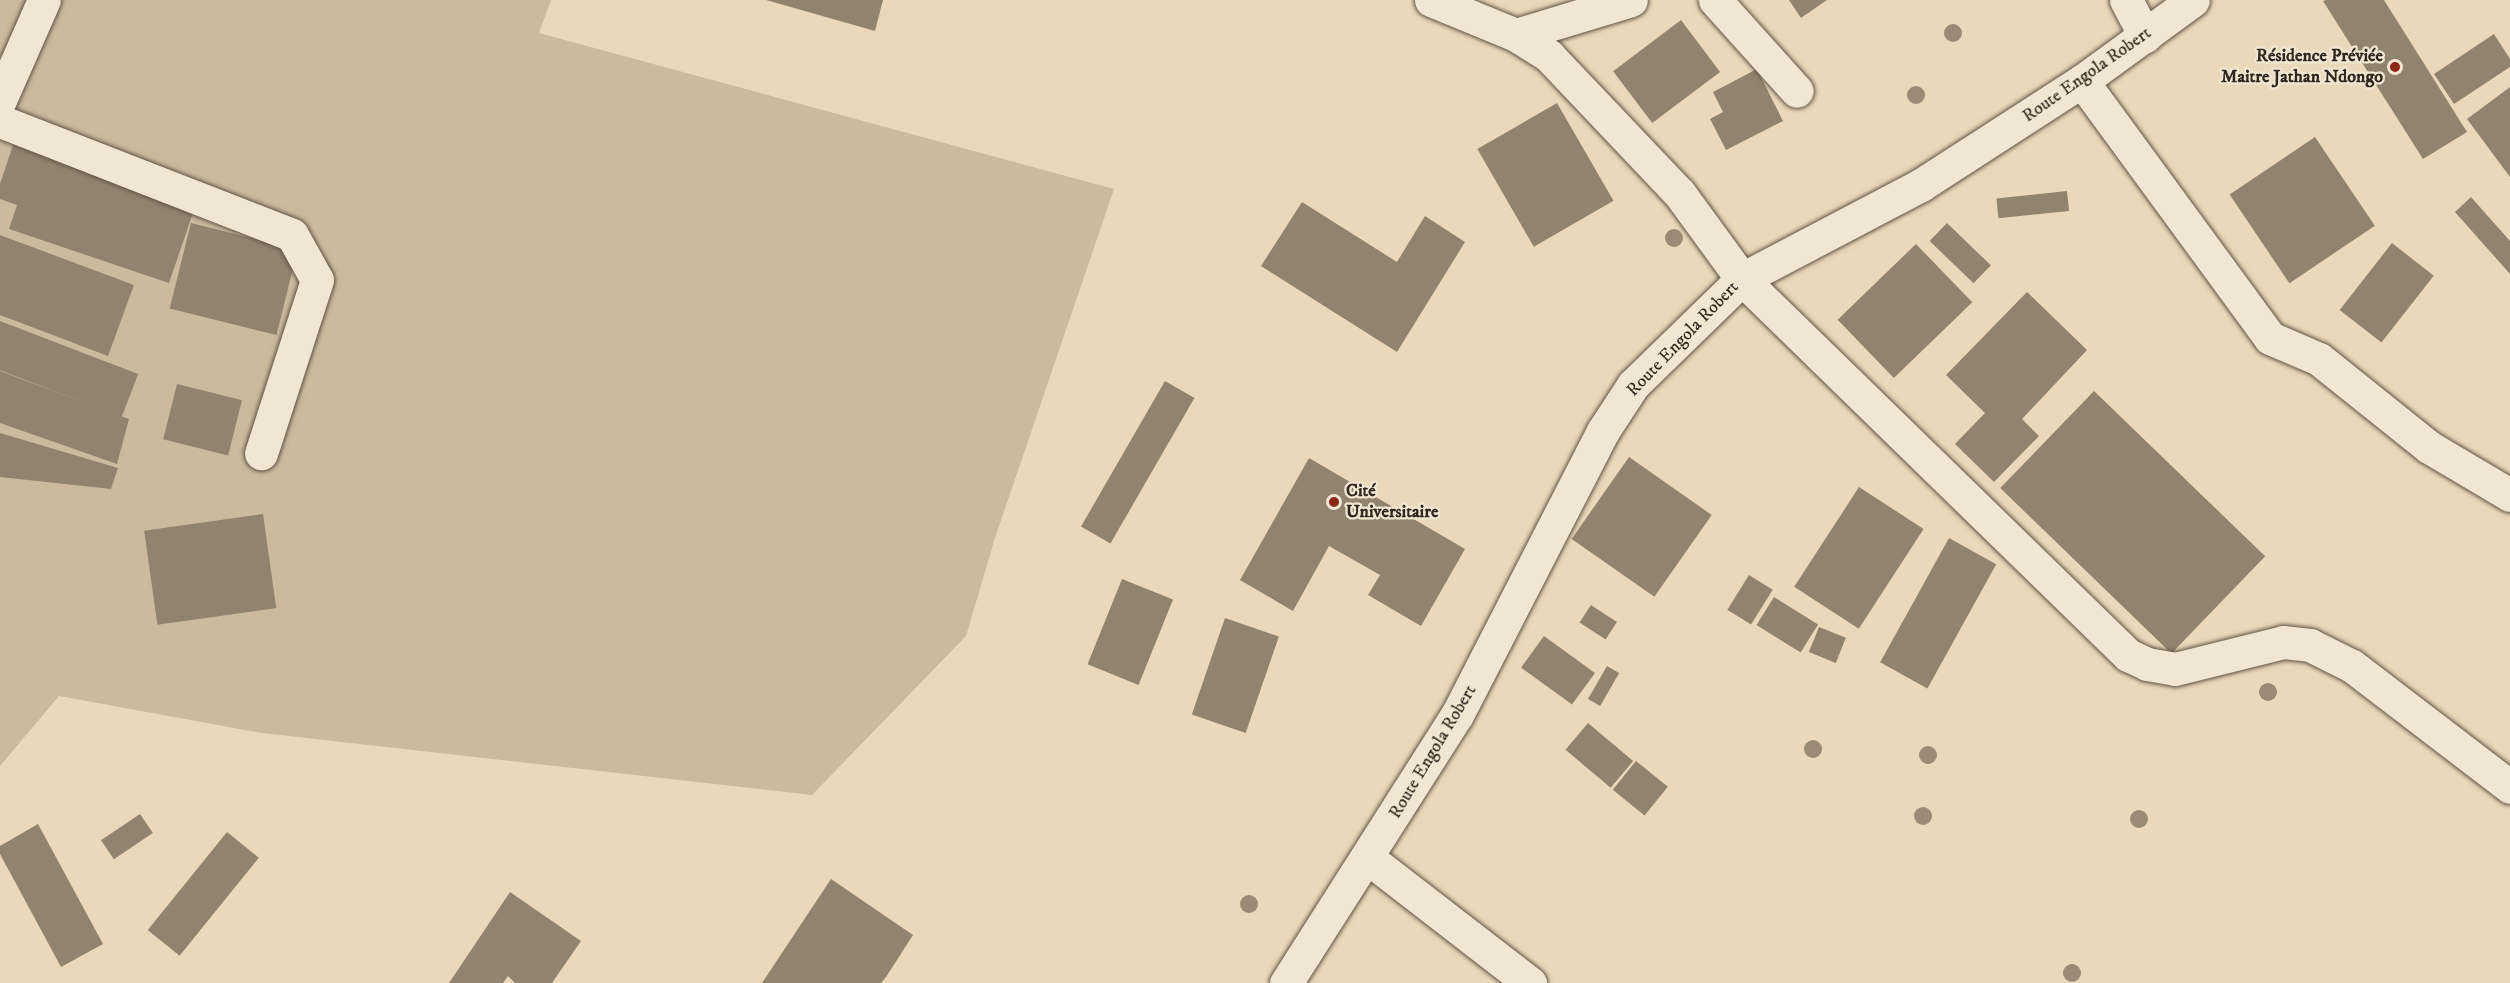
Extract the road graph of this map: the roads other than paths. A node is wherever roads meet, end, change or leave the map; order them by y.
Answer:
1 (44, 0) edge
2 (1431, 0) edge
3 (1715, 0) edge
4 (2126, 0) edge
5 (2193, 0) edge
6 (1622, 1) edge
7 (1516, 35) junction
8 (2145, 36) junction
9 (2082, 81) junction
10 (1797, 91) dead end
11 (0, 100) edge
12 (0, 121) edge
13 (1742, 279) junction
14 (261, 453) dead end
15 (2510, 495) edge
16 (2510, 787) edge
17 (1368, 858) junction
18 (1286, 983) edge
19 (1530, 983) edge

1 - 11 street
2 - 7 street
3 - 10 street
4 - 8 street
5 - 8 street, Route Engola Robert
6 - 7 street
7 - 13 street
8 - 9 street, Route Engola Robert
9 - 13 street, Route Engola Robert
9 - 15 street
12 - 14 street
13 - 16 street
13 - 17 street, Route Engola Robert
17 - 18 street, Route Engola Robert
17 - 19 street

